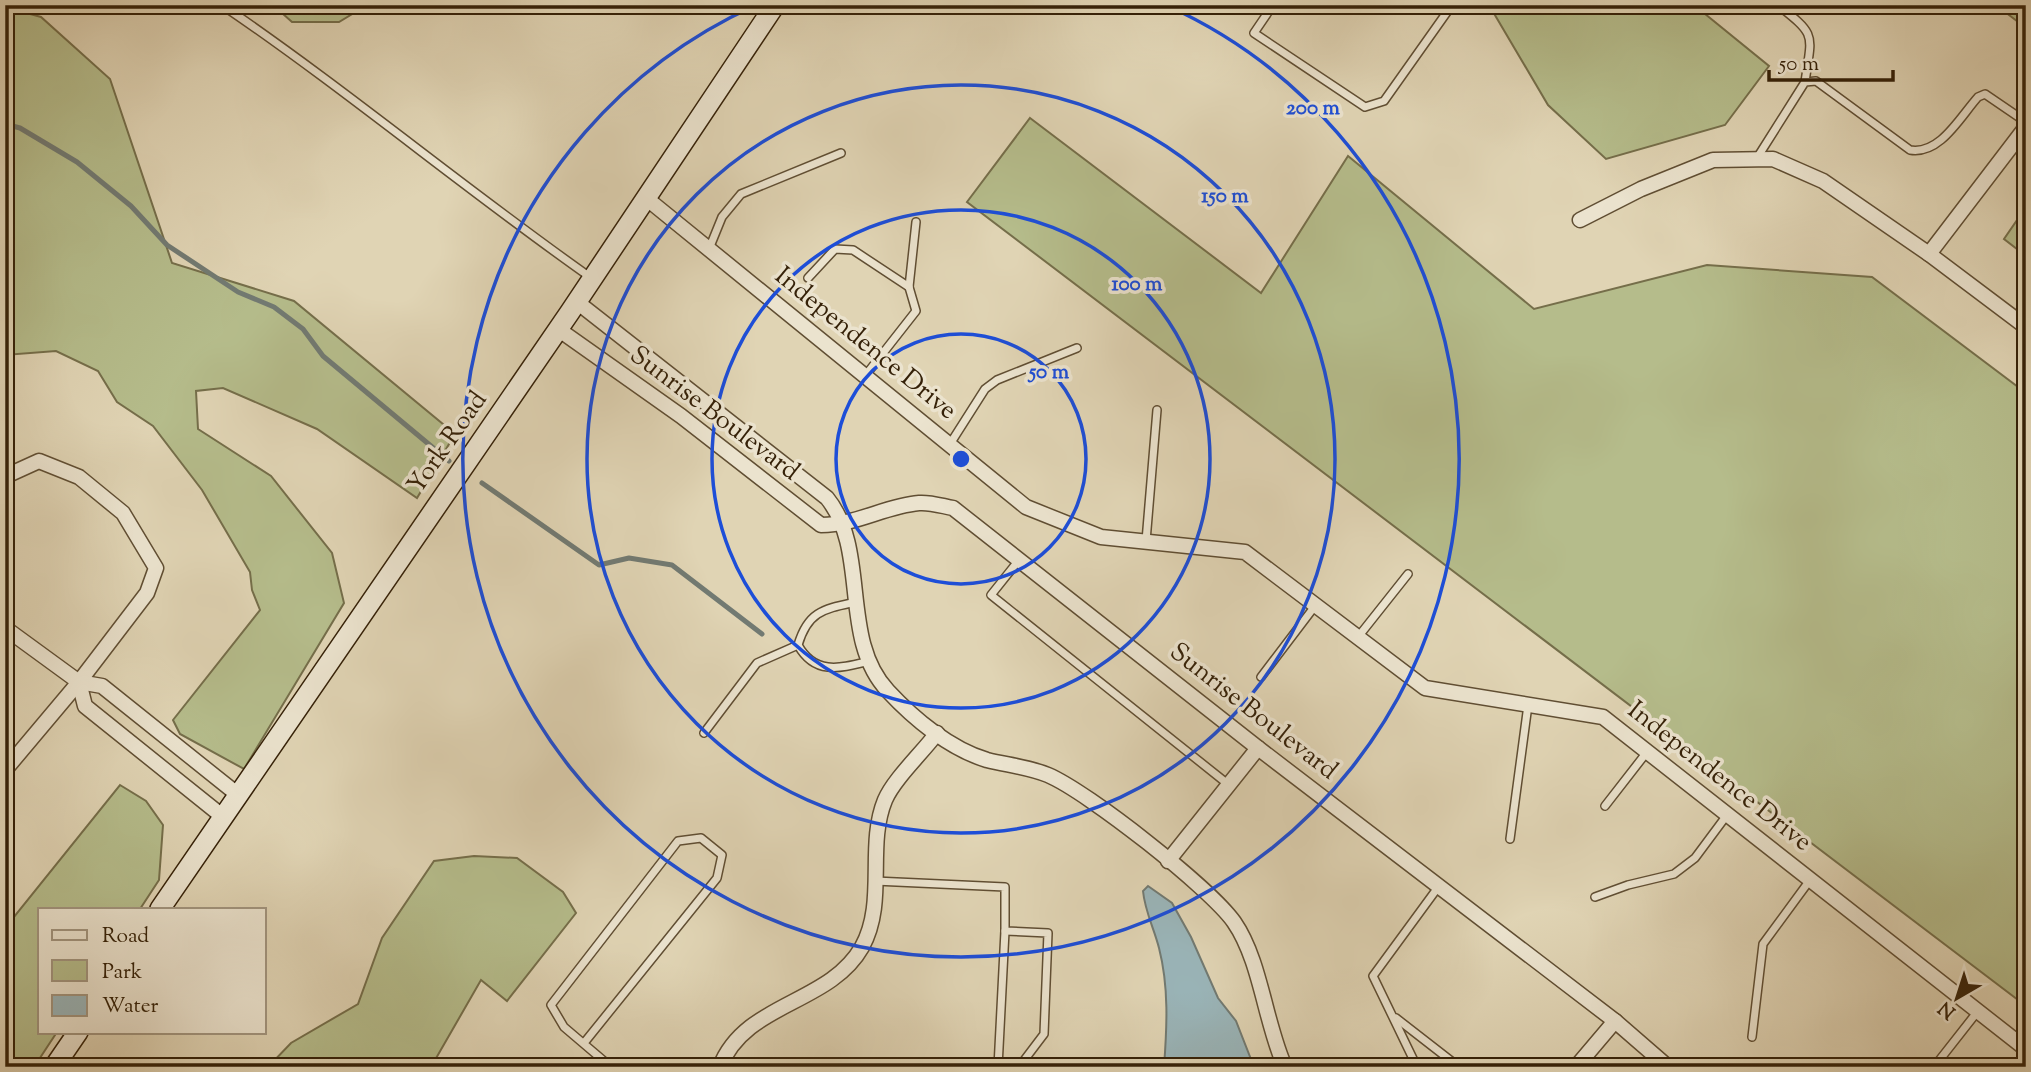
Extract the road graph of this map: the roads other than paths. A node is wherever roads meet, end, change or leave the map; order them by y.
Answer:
1 (222, 5) edge
2 (775, 5) edge
3 (1273, 5) edge
4 (1452, 5) edge
5 (1777, 5) edge
6 (1805, 82) junction
7 (2026, 122) edge
8 (2026, 127) edge
9 (841, 153) dead end
10 (1757, 160) junction
11 (646, 198) junction
12 (1580, 220) dead end
13 (916, 222) dead end
14 (709, 249) junction
15 (1929, 254) junction
16 (808, 278) dead end
17 (593, 279) junction
18 (909, 287) junction
19 (577, 302) junction
20 (2026, 327) edge
21 (558, 329) junction
22 (1077, 348) dead end
23 (865, 376) junction
24 (1157, 410) dead end
25 (950, 444) junction
26 (6, 476) edge
27 (844, 525) junction
28 (1146, 542) junction
29 (1019, 560) junction
30 (1408, 574) dead end
31 (856, 602) junction
32 (1316, 606) junction
33 (5, 628) edge
34 (1358, 637) junction
35 (798, 645) junction
36 (870, 661) junction
37 (1261, 677) dead end
38 (79, 682) junction
39 (1528, 705) junction
40 (704, 733) dead end
41 (937, 733) junction
42 (1258, 748) junction
43 (1647, 752) junction
44 (5, 770) edge
45 (1229, 785) junction
46 (237, 794) junction
47 (1605, 806) dead end
48 (1727, 815) junction
49 (222, 816) junction
50 (1510, 839) dead end
51 (1168, 861) junction
52 (1810, 880) junction
53 (876, 881) junction
54 (1439, 886) junction
55 (1595, 897) dead end
56 (161, 908) edge
57 (1004, 931) junction
58 (1978, 1011) junction
59 (1393, 1017) junction
60 (1615, 1021) junction
61 (77, 1034) edge
62 (1752, 1037) dead end
63 (584, 1043) junction
64 (2026, 1049) edge
65 (1582, 1065) edge
66 (54, 1067) edge
67 (611, 1067) edge
68 (720, 1067) edge
69 (998, 1067) edge
70 (1019, 1067) edge
71 (1285, 1067) edge
72 (1417, 1067) edge
73 (1459, 1067) edge
74 (1668, 1067) edge
75 (1934, 1067) edge

1 - 17 lane
2 - 11 street, York Road
3 - 4 lane
5 - 6 lane
6 - 7 lane
6 - 10 lane
8 - 15 street
9 - 14 lane
10 - 12 street
10 - 15 street
11 - 14 street, Independence Drive
11 - 17 street, York Road
13 - 18 lane
14 - 23 street, Independence Drive
15 - 20 street
16 - 18 lane
17 - 19 street, York Road
18 - 23 lane
19 - 21 street, York Road
19 - 27 street, Sunrise Boulevard
21 - 27 street, Sunrise Boulevard
21 - 46 street, York Road
22 - 25 lane
23 - 25 street, Independence Drive
24 - 28 lane
25 - 28 street, Independence Drive
26 - 38 street
27 - 29 street, Sunrise Boulevard
27 - 31 street, Sunrise Boulevard
28 - 32 street, Independence Drive
29 - 42 street, Sunrise Boulevard
29 - 45 lane
30 - 34 lane
31 - 35 lane
31 - 36 street, Sunrise Boulevard
32 - 34 street, Independence Drive
32 - 37 lane
33 - 38 street
34 - 39 street, Independence Drive
35 - 36 lane
35 - 40 lane
36 - 41 street, Sunrise Boulevard
38 - 44 street
38 - 46 street
38 - 49 street
39 - 43 street, Independence Drive
39 - 50 lane
41 - 51 street, Sunrise Boulevard
41 - 53 street
42 - 45 street
42 - 54 street, Sunrise Boulevard
43 - 47 lane
43 - 48 street, Independence Drive
45 - 51 street
46 - 49 street, York Road
48 - 52 street, Independence Drive
48 - 55 lane
49 - 56 street, York Road
51 - 71 street, Sunrise Boulevard
52 - 58 street, Independence Drive
52 - 62 lane
53 - 57 lane
53 - 68 street
54 - 59 lane
54 - 60 street, Sunrise Boulevard
57 - 69 lane
57 - 70 lane
58 - 64 street, Independence Drive
58 - 75 lane
59 - 72 lane
59 - 73 lane
60 - 65 street
60 - 74 street, Sunrise Boulevard
61 - 66 street
63 - 63 lane
63 - 67 lane

